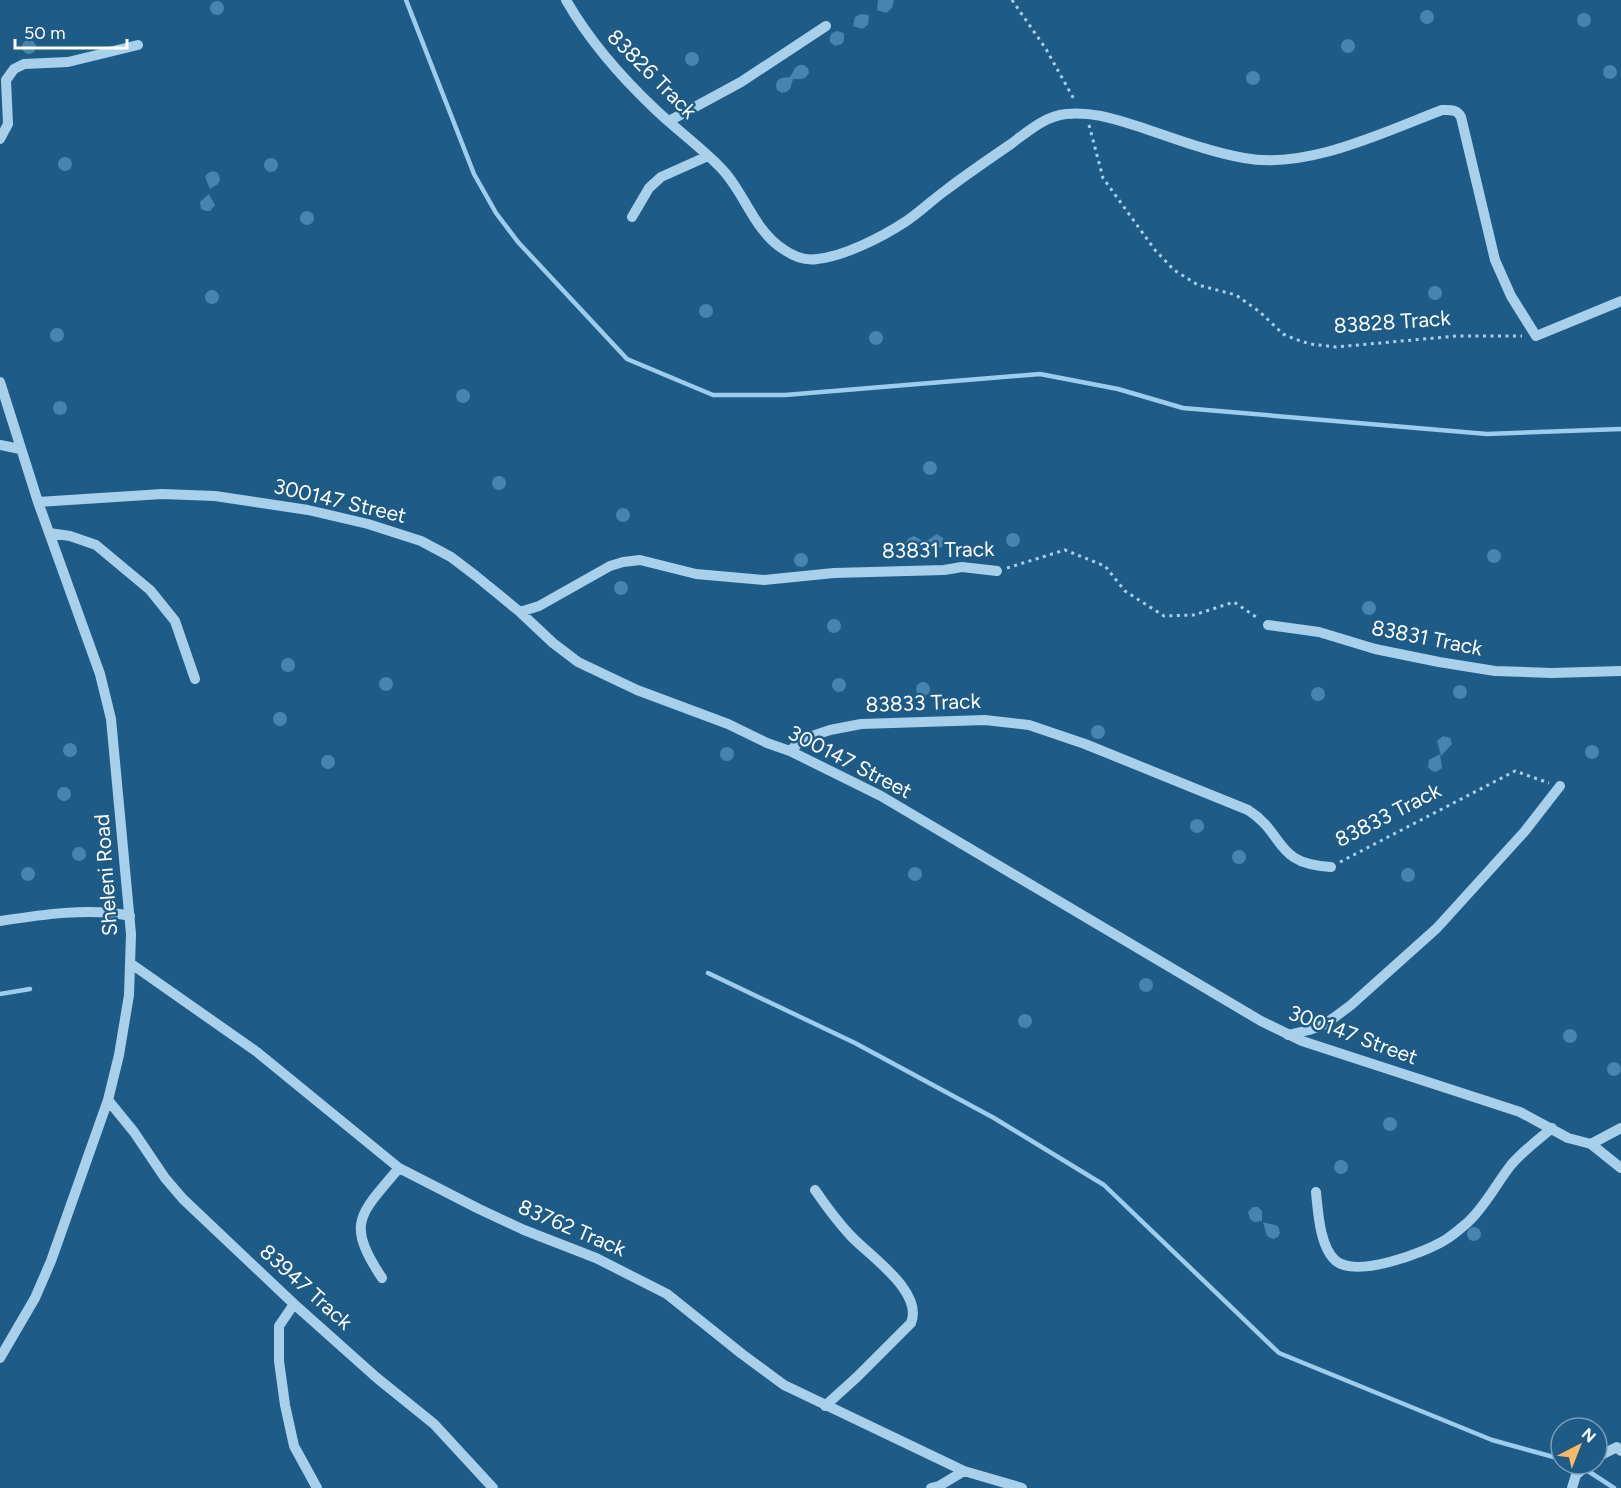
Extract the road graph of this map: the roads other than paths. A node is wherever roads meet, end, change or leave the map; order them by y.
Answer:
1 (566, 0) edge
2 (826, 26) dead end
3 (138, 45) dead end
4 (669, 121) junction
5 (0, 139) edge
6 (708, 156) junction
7 (632, 217) dead end
8 (1621, 301) edge
9 (0, 382) edge
10 (0, 445) edge
11 (20, 449) junction
12 (38, 502) junction
13 (49, 533) junction
14 (997, 571) road end
15 (520, 612) junction
16 (1268, 625) road end
17 (1621, 671) edge
18 (195, 679) dead end
19 (790, 751) junction
20 (1560, 786) road end
21 (1331, 867) road end
22 (130, 916) junction
23 (0, 921) edge
24 (130, 963) junction
25 (1288, 1035) junction
26 (108, 1100) junction
27 (1552, 1128) junction
28 (1621, 1128) edge
29 (1591, 1144) junction
30 (399, 1168) junction
31 (1621, 1168) edge
32 (815, 1190) dead end
33 (1316, 1192) dead end
34 (382, 1278) dead end
35 (294, 1304) junction
36 (0, 1358) edge
37 (825, 1406) junction
38 (964, 1471) junction
39 (317, 1488) edge
40 (493, 1488) edge
41 (931, 1488) edge
42 (1023, 1488) edge

1 - 4 street, 83826 Track
2 - 4 street
3 - 5 street
4 - 6 street, 83826 Track
6 - 7 street
6 - 8 street, 83826 Track
9 - 11 street, Sheleni Road
10 - 11 street
11 - 12 street, Sheleni Road
12 - 13 street, Sheleni Road
12 - 15 street, 300147 Street
13 - 18 street
13 - 22 street, Sheleni Road
14 - 15 street, 83831 Track
15 - 19 street, 300147 Street
16 - 17 street, 83831 Track
19 - 21 street, 83833 Track
19 - 25 street, 300147 Street
20 - 25 street
22 - 23 street
22 - 24 street, Sheleni Road
24 - 26 street, Sheleni Road
24 - 30 street, 83762 Track
25 - 27 street, 300147 Street
26 - 35 street, 83947 Track
26 - 36 street, Sheleni Road
27 - 29 street, 300147 Street
27 - 33 street
28 - 29 street
29 - 31 street, 300147 Street
30 - 34 street
30 - 37 street, 83762 Track
32 - 37 street
35 - 39 street
35 - 40 street, 83947 Track
37 - 38 street, 83762 Track
38 - 41 street
38 - 42 street, 83762 Track

